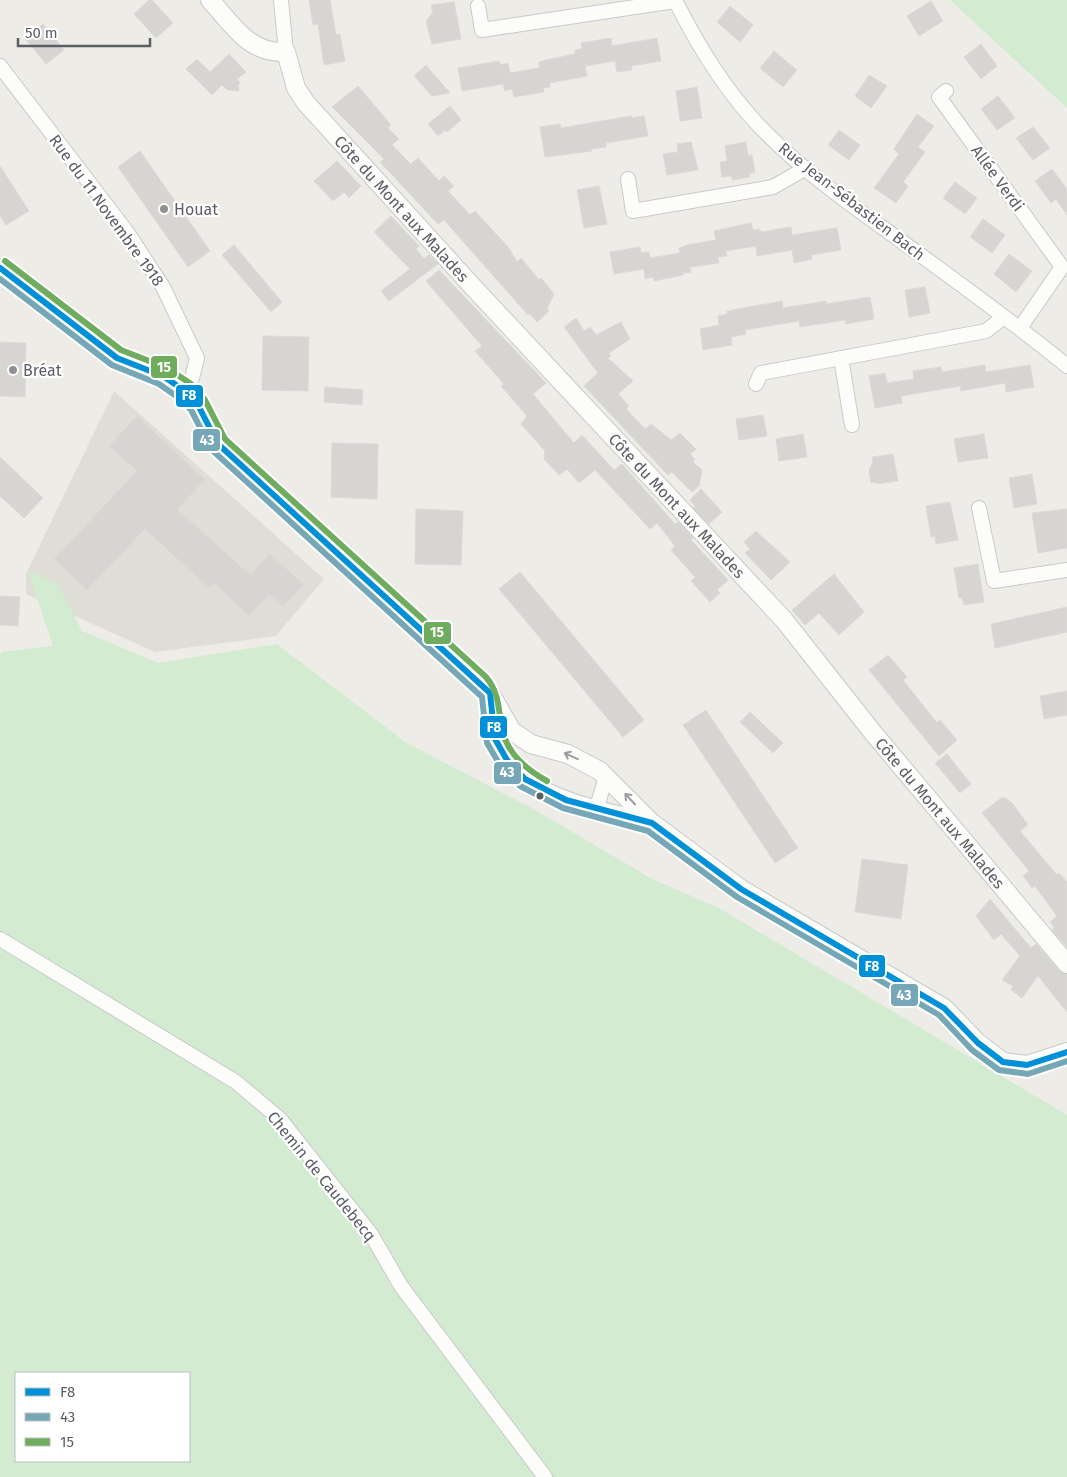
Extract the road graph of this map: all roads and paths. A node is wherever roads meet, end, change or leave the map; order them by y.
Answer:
1 (210, 0) edge
2 (281, 0) edge
3 (675, 0) edge
4 (478, 6) dead end
5 (286, 52) junction
6 (0, 66) edge
7 (946, 91) dead end
8 (806, 168) junction
9 (628, 179) dead end
10 (1064, 266) edge
11 (0, 268) edge
12 (1004, 317) junction
13 (1020, 328) junction
14 (841, 358) junction
15 (1067, 366) edge
16 (756, 384) dead end
17 (185, 391) junction
18 (852, 425) dead end
19 (979, 508) dead end
20 (1067, 570) edge
21 (490, 693) junction
22 (606, 777) junction
23 (596, 810) junction
24 (652, 823) junction
25 (0, 939) edge
26 (1067, 964) edge
27 (1067, 1052) edge
28 (545, 1477) edge

1 - 5 street
2 - 5 street
3 - 4 street
3 - 8 street, Rue Jean-Sébastien Bach
5 - 26 street, Côte du Mont aux Malades
6 - 17 street, Rue du 11 Novembre 1918
7 - 10 street, Allée Verdi
8 - 9 street
8 - 12 street, Rue Jean-Sébastien Bach
10 - 13 street, Allée Verdi
11 - 17 street
12 - 13 street, Rue Jean-Sébastien Bach
12 - 14 street
13 - 15 street, Rue Jean-Sébastien Bach
14 - 16 street
14 - 18 street
17 - 21 street
19 - 20 street
22 -> 21 street
21 - 23 street
22 - 23 street
24 -> 22 street
23 - 24 street
24 - 27 street
25 - 28 street, Chemin de Caudebecq

